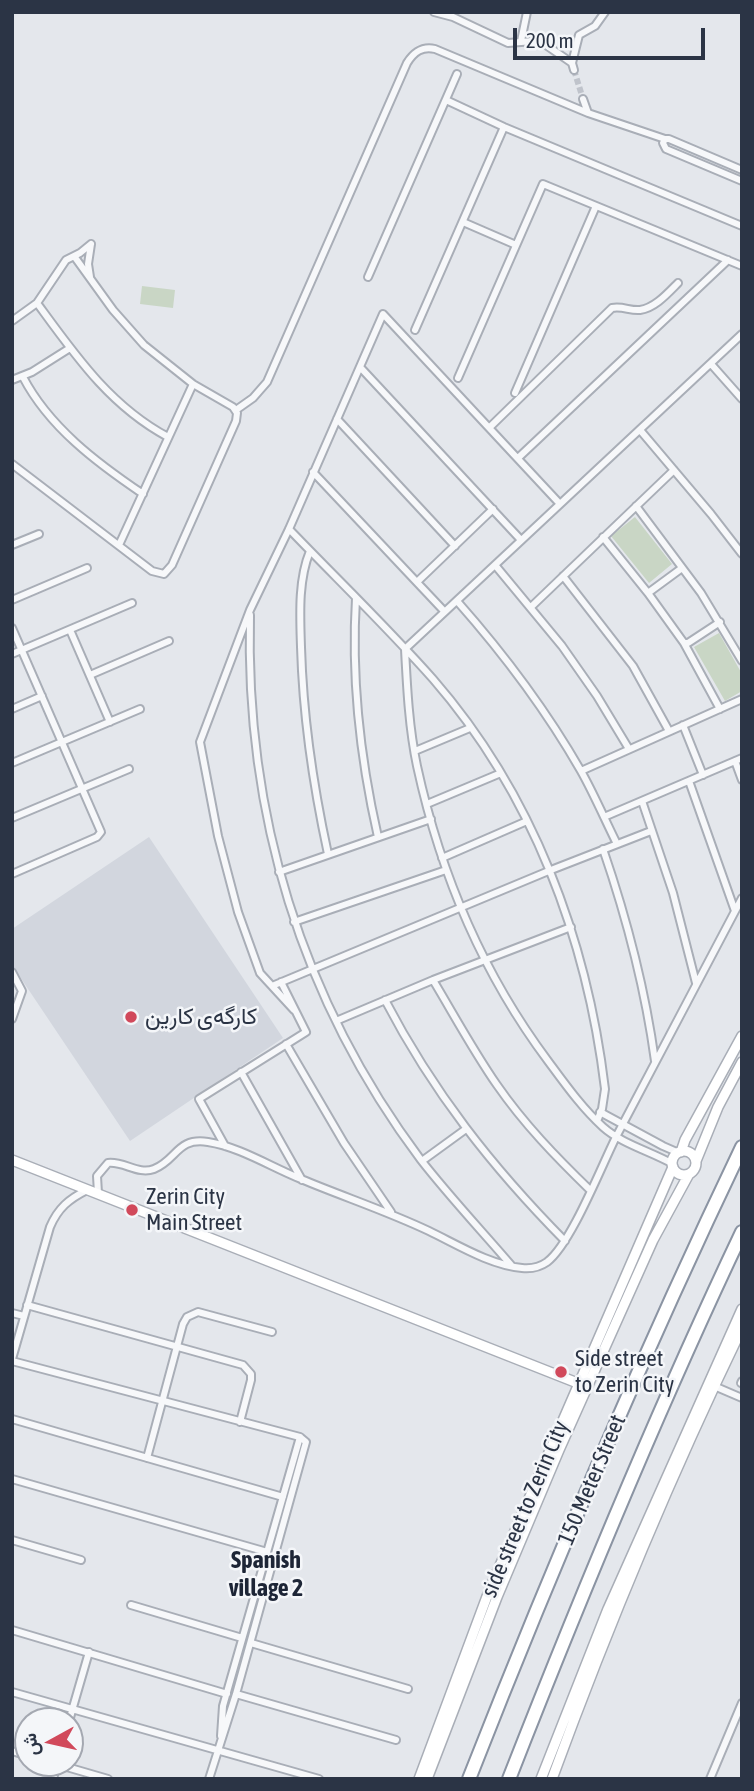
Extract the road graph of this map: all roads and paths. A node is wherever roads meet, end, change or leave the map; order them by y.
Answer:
1 (434, 12) edge
2 (527, 12) edge
3 (605, 12) edge
4 (521, 41) junction
5 (457, 74) dead end
6 (583, 99) tunnel mouth
7 (446, 100) junction
8 (588, 113) junction
9 (504, 127) junction
10 (665, 139) junction
11 (739, 169) edge
12 (733, 177) junction
13 (742, 181) edge
14 (596, 206) junction
15 (463, 222) junction
16 (742, 226) edge
17 (516, 245) junction
18 (74, 256) junction
19 (727, 260) junction
20 (742, 266) edge
21 (368, 277) dead end
22 (92, 282) junction
23 (678, 284) dead end
24 (37, 303) junction
25 (12, 321) edge
26 (415, 330) dead end
27 (742, 334) edge
28 (70, 348) junction
29 (711, 364) junction
30 (360, 367) junction
31 (23, 377) junction
32 (458, 378) dead end
33 (12, 380) edge
34 (192, 384) junction
35 (515, 393) dead end
36 (742, 399) edge
37 (236, 410) junction
38 (337, 419) junction
39 (489, 427) junction
40 (640, 430) junction
41 (168, 437) junction
42 (518, 458) junction
43 (12, 464) edge
44 (674, 470) junction
45 (313, 472) junction
46 (143, 494) junction
47 (560, 504) junction
48 (636, 506) junction
49 (493, 509) junction
50 (289, 529) junction
51 (39, 534) dead end
52 (603, 537) junction
53 (521, 540) junction
54 (12, 545) edge
55 (119, 545) junction
56 (455, 546) junction
57 (310, 551) junction
58 (742, 554) edge
59 (495, 565) junction
60 (87, 568) dead end
61 (682, 568) junction
62 (563, 576) junction
63 (417, 582) junction
64 (648, 593) junction
65 (356, 598) junction
66 (12, 600) edge
67 (457, 601) junction
68 (132, 603) dead end
69 (531, 607) junction
70 (250, 610) junction
71 (444, 611) junction
72 (720, 622) junction
73 (12, 628) edge
74 (70, 630) junction
75 (169, 641) dead end
76 (684, 643) junction
77 (405, 649) junction
78 (22, 650) junction
79 (12, 654) edge
80 (742, 661) edge
81 (90, 675) junction
82 (42, 696) junction
83 (742, 699) edge
84 (12, 709) edge
85 (140, 709) dead end
86 (720, 709) junction
87 (110, 722) junction
88 (683, 725) junction
89 (470, 728) junction
90 (669, 731) junction
91 (62, 742) junction
92 (629, 749) junction
93 (415, 751) junction
94 (738, 759) edge
95 (12, 763) edge
96 (129, 769) dead end
97 (581, 771) junction
98 (501, 773) junction
99 (704, 775) junction
100 (742, 780) edge
101 (690, 781) junction
102 (82, 787) junction
103 (642, 801) junction
104 (427, 804) junction
105 (604, 817) junction
106 (12, 818) edge
107 (431, 819) junction
108 (527, 821) junction
109 (650, 831) junction
110 (378, 837) junction
111 (617, 844) junction
112 (603, 849) junction
113 (328, 854) junction
114 (442, 858) junction
115 (446, 870) junction
116 (551, 870) junction
117 (279, 872) junction
118 (12, 874) edge
119 (742, 898) edge
120 (461, 907) junction
121 (735, 911) junction
122 (294, 922) junction
123 (571, 927) junction
124 (485, 961) junction
125 (312, 970) junction
126 (12, 972) edge
127 (433, 980) junction
128 (281, 982) junction
129 (696, 983) junction
130 (272, 986) junction
131 (385, 1000) junction
132 (294, 1010) junction
133 (12, 1019) edge
134 (336, 1021) junction
135 (742, 1036) edge
136 (286, 1044) junction
137 (655, 1061) junction
138 (742, 1062) edge
139 (241, 1072) junction
140 (600, 1112) junction
141 (597, 1121) junction
142 (623, 1125) junction
143 (466, 1129) junction
144 (616, 1137) junction
145 (225, 1146) junction
146 (742, 1147) edge
147 (680, 1152) junction
148 (12, 1160) edge
149 (422, 1161) junction
150 (696, 1161) junction
151 (673, 1166) junction
152 (689, 1174) junction
153 (302, 1180) junction
154 (590, 1190) junction
155 (93, 1191) junction
156 (392, 1213) junction
157 (742, 1232) edge
158 (565, 1241) junction
159 (512, 1266) junction
160 (27, 1305) junction
161 (742, 1308) edge
162 (12, 1313) edge
163 (24, 1316) junction
164 (742, 1328) edge
165 (272, 1332) dead end
166 (177, 1347) junction
167 (12, 1359) edge
168 (580, 1384) junction
169 (714, 1386) junction
170 (742, 1398) edge
171 (162, 1402) junction
172 (12, 1419) edge
173 (240, 1422) junction
174 (300, 1437) junction
175 (147, 1458) junction
176 (12, 1479) edge
177 (283, 1497) junction
178 (12, 1540) edge
179 (267, 1552) junction
180 (81, 1560) dead end
181 (131, 1605) dead end
182 (12, 1630) edge
183 (242, 1638) junction
184 (250, 1643) junction
185 (89, 1652) junction
186 (408, 1689) dead end
187 (12, 1692) edge
188 (236, 1693) junction
189 (227, 1694) junction
190 (742, 1703) edge
191 (65, 1707) edge
192 (73, 1707) edge
193 (84, 1713) edge
194 (222, 1739) junction
195 (396, 1740) dead end
196 (218, 1752) junction
197 (84, 1772) edge
198 (108, 1779) edge
199 (209, 1779) edge
200 (319, 1779) edge
201 (419, 1779) edge
202 (427, 1779) edge
203 (469, 1779) edge
204 (509, 1779) edge
205 (541, 1779) edge
206 (552, 1779) edge
207 (710, 1779) edge

1 - 4 street
2 - 4 street
3 - 4 street
5 - 7 street
6 - 8 street
7 - 9 street
7 - 21 street
8 - 10 street
8 - 37 street
9 - 15 street
9 - 16 street
10 - 11 street
10 - 12 street
11 - 12 street
12 - 13 street
14 - 17 street
14 - 19 street
14 - 35 street
15 - 17 street
15 - 26 street
17 - 32 street
18 - 22 street
18 - 22 street
18 - 24 street
19 - 20 street
19 - 42 street
22 - 34 street
23 - 39 street
24 - 25 street
24 - 28 street
27 - 29 street
28 - 31 street
28 - 41 street
29 - 36 street
29 - 40 street
30 - 38 street
30 - 39 street
30 - 49 street
31 - 33 street
31 - 46 street
34 - 37 street
34 - 41 street
37 - 55 street
38 - 45 street
38 - 56 street
39 - 42 street
40 - 44 street
40 - 47 street
41 - 46 street
42 - 47 street
43 - 55 street
44 - 48 street
44 - 58 street
45 - 50 street
45 - 63 street
46 - 55 street
47 - 53 street
48 - 52 street
48 - 61 street
49 - 53 street
49 - 56 street
50 - 57 street
50 - 70 street
51 - 54 street
52 - 62 street
52 - 64 street
53 - 59 street
56 - 63 street
57 - 65 street
57 - 113 street
59 - 67 street
59 - 69 street
60 - 66 street
61 - 64 street
61 - 72 street
62 - 69 street
62 - 90 street
63 - 71 street
64 - 76 street
65 - 77 street
65 - 110 street
67 - 71 street
67 - 97 street
68 - 74 street
69 - 92 street
70 - 117 street
70 - 130 street
71 - 77 street
72 - 76 street
72 - 80 street
73 - 78 street
74 - 78 street
74 - 81 street
75 - 81 street
76 - 86 street
77 - 89 street
77 - 93 street
78 - 79 street
78 - 82 street
81 - 87 street
82 - 84 street
82 - 91 street
83 - 86 street
85 - 87 street
86 - 88 street
87 - 91 street
88 - 90 street
88 - 99 street
89 - 93 street
89 - 98 street
90 - 92 street
91 - 95 street
91 - 102 street
92 - 97 street
93 - 104 street
94 - 99 street
94 - 100 street
96 - 102 street
97 - 105 street
98 - 104 street
98 - 108 street
99 - 101 street
101 - 103 street
101 - 121 street
102 - 106 street
102 - 118 street
103 - 105 street
103 - 109 street
104 - 107 street
105 - 111 street
107 - 110 street
107 - 114 street
108 - 114 street
108 - 116 street
109 - 111 street
109 - 129 street
110 - 113 street
111 - 112 street
112 - 116 street
112 - 137 street
113 - 117 street
114 - 115 street
115 - 120 street
115 - 122 street
116 - 120 street
116 - 123 street
117 - 122 street
119 - 121 street
120 - 124 street
120 - 125 street
121 - 129 street
122 - 125 street
123 - 124 street
123 - 140 street
124 - 127 street
124 - 141 street
125 - 128 street
125 - 134 street
126 - 133 street
127 - 131 street
127 - 154 street
128 - 130 street
128 - 132 street
129 - 137 street
130 - 132 street
131 - 134 street
131 - 143 street
132 - 136 street
134 - 149 street
135 - 147 street
136 - 139 street
136 - 156 street
137 - 142 street
138 - 150 street
139 - 145 street
139 - 153 street
140 - 141 street
140 - 142 street
141 - 144 street
142 - 144 street
142 - 147 street
143 - 149 street
143 - 158 street
144 - 151 street
144 - 154 street
145 - 153 street
145 - 155 street
146 - 203 highway, 150 Meter Street
147 - 150 street
147 - 151 street
148 - 155 street
149 - 159 street
150 - 152 street
151 - 152 street
151 - 168 street, side street to Zerin City
152 - 202 street, side street to Zerin City
153 - 156 street
154 - 158 street
155 - 160 street
155 - 168 street
156 - 159 street
157 - 204 highway, 150 Meter Street
158 - 159 street
160 - 163 street
160 - 166 street
161 - 205 street
162 - 163 street
163 - 167 street
164 - 169 street
165 - 166 street
166 - 171 street
166 - 173 street
167 - 171 street
168 - 201 street, side street to Zerin City
169 - 170 street
169 - 206 street
171 - 173 street
171 - 175 street
172 - 175 street
173 - 174 street
174 - 177 street
174 - 184 street
175 - 177 street
176 - 179 street
177 - 179 street
178 - 180 street
179 - 183 street
181 - 183 street
182 - 185 street
183 - 189 street
184 - 186 street
184 - 188 street
185 - 189 street
185 - 192 street
187 - 191 street
188 - 194 street
188 - 195 street
189 - 194 street
190 - 207 street
193 - 196 street
194 - 196 street
196 - 199 street
196 - 200 street
197 - 198 street

